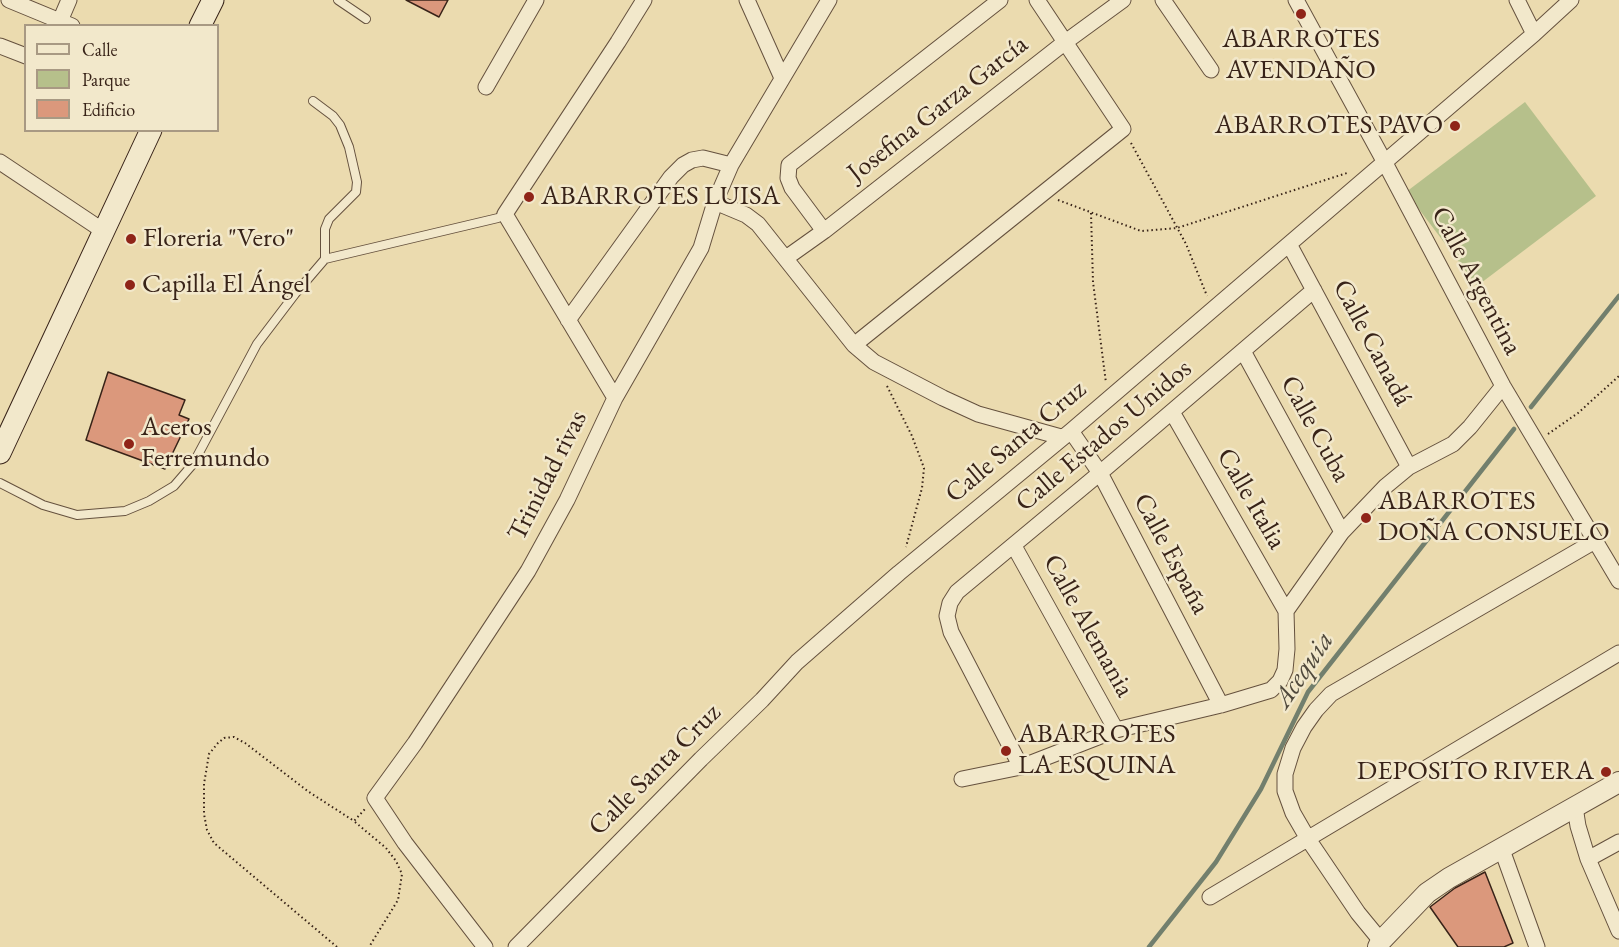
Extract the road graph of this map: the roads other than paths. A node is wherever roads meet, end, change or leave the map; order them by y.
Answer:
1 (9, 0) edge
2 (69, 0) edge
3 (213, 0) edge
4 (338, 0) edge
5 (536, 0) edge
6 (644, 0) edge
7 (747, 0) edge
8 (830, 0) edge
9 (1000, 0) edge
10 (1037, 0) edge
11 (1123, 0) edge
12 (1163, 0) edge
13 (1296, 0) edge
14 (1517, 0) edge
15 (1571, 0) edge
16 (366, 19) dead end
17 (69, 24) edge
18 (202, 24) edge
19 (1534, 34) junction
20 (1064, 43) junction
21 (0, 46) edge
22 (24, 55) edge
23 (1211, 70) dead end
24 (782, 78) junction
25 (486, 87) dead end
26 (313, 101) dead end
27 (150, 132) edge
28 (1384, 161) junction
29 (0, 162) edge
30 (730, 165) junction
31 (716, 202) junction
32 (505, 214) junction
33 (824, 231) junction
34 (105, 232) junction
35 (1289, 244) junction
36 (786, 258) junction
37 (325, 259) junction
38 (1314, 290) junction
39 (568, 320) junction
40 (854, 345) junction
41 (1243, 351) junction
42 (1503, 386) junction
43 (615, 398) junction
44 (1172, 412) junction
45 (1066, 434) junction
46 (0, 453) edge
47 (1409, 467) junction
48 (1100, 473) junction
49 (0, 483) edge
50 (1342, 532) junction
51 (1595, 541) junction
52 (1014, 546) junction
53 (1619, 581) edge
54 (1286, 611) junction
55 (1619, 653) edge
56 (1221, 705) junction
57 (1116, 730) junction
58 (1022, 766) junction
59 (962, 779) dead end
60 (1619, 782) edge
61 (1575, 807) junction
62 (1308, 839) junction
63 (1619, 842) edge
64 (1501, 847) junction
65 (1588, 859) junction
66 (1210, 897) dead end
67 (1619, 931) edge
68 (1379, 944) edge
69 (484, 947) edge
70 (516, 947) edge
71 (1537, 947) edge

1 - 17 street
2 - 17 street
3 - 18 main road
4 - 16 lane
5 - 25 street
6 - 32 street
7 - 24 street
8 - 24 street, Trinidad rivas
9 - 33 street
10 - 20 street
11 - 20 street, Josefina Garza García
12 - 23 street
13 - 28 street, Calle Argentina
14 - 19 street
15 - 19 street, Calle Santa Cruz
19 - 28 street, Calle Santa Cruz
20 - 33 street, Josefina Garza García
20 - 40 street
21 - 22 street
24 - 30 street, Trinidad rivas
26 - 37 lane
27 - 34 main road
28 - 35 street, Calle Santa Cruz
28 - 42 street, Calle Argentina
29 - 34 street
30 - 31 street, Trinidad rivas
30 - 39 street
31 - 36 street
31 - 43 street, Trinidad rivas
32 - 37 lane
32 - 39 street
33 - 36 street, Josefina Garza García
34 - 46 main road
35 - 38 street, Calle Canadá
35 - 45 street, Calle Santa Cruz
36 - 40 street
37 - 49 lane
38 - 41 street, Calle Estados Unidos
38 - 47 street, Calle Canadá
39 - 43 street
40 - 45 street
41 - 44 street, Calle Estados Unidos
41 - 50 street, Calle Cuba
42 - 47 street, Calle Italia
42 - 51 street, Calle Argentina
43 - 69 street, Trinidad rivas
44 - 48 street, Calle Estados Unidos
44 - 54 street, Calle Italia
45 - 48 street, Calle España
45 - 70 street, Calle Santa Cruz
47 - 50 street, Calle Italia
48 - 52 street, Calle Estados Unidos
48 - 56 street, Calle España
50 - 54 street, Calle Italia
51 - 53 street, Calle Argentina
51 - 62 street
52 - 57 street, Calle Alemania
52 - 58 street, Calle Estados Unidos
54 - 56 street, Calle Italia
55 - 62 street
56 - 57 street
57 - 58 street
58 - 59 street
60 - 61 street
61 - 64 street
61 - 65 street
62 - 66 street
62 - 68 street
63 - 65 street
64 - 68 street
64 - 71 street
65 - 67 street

